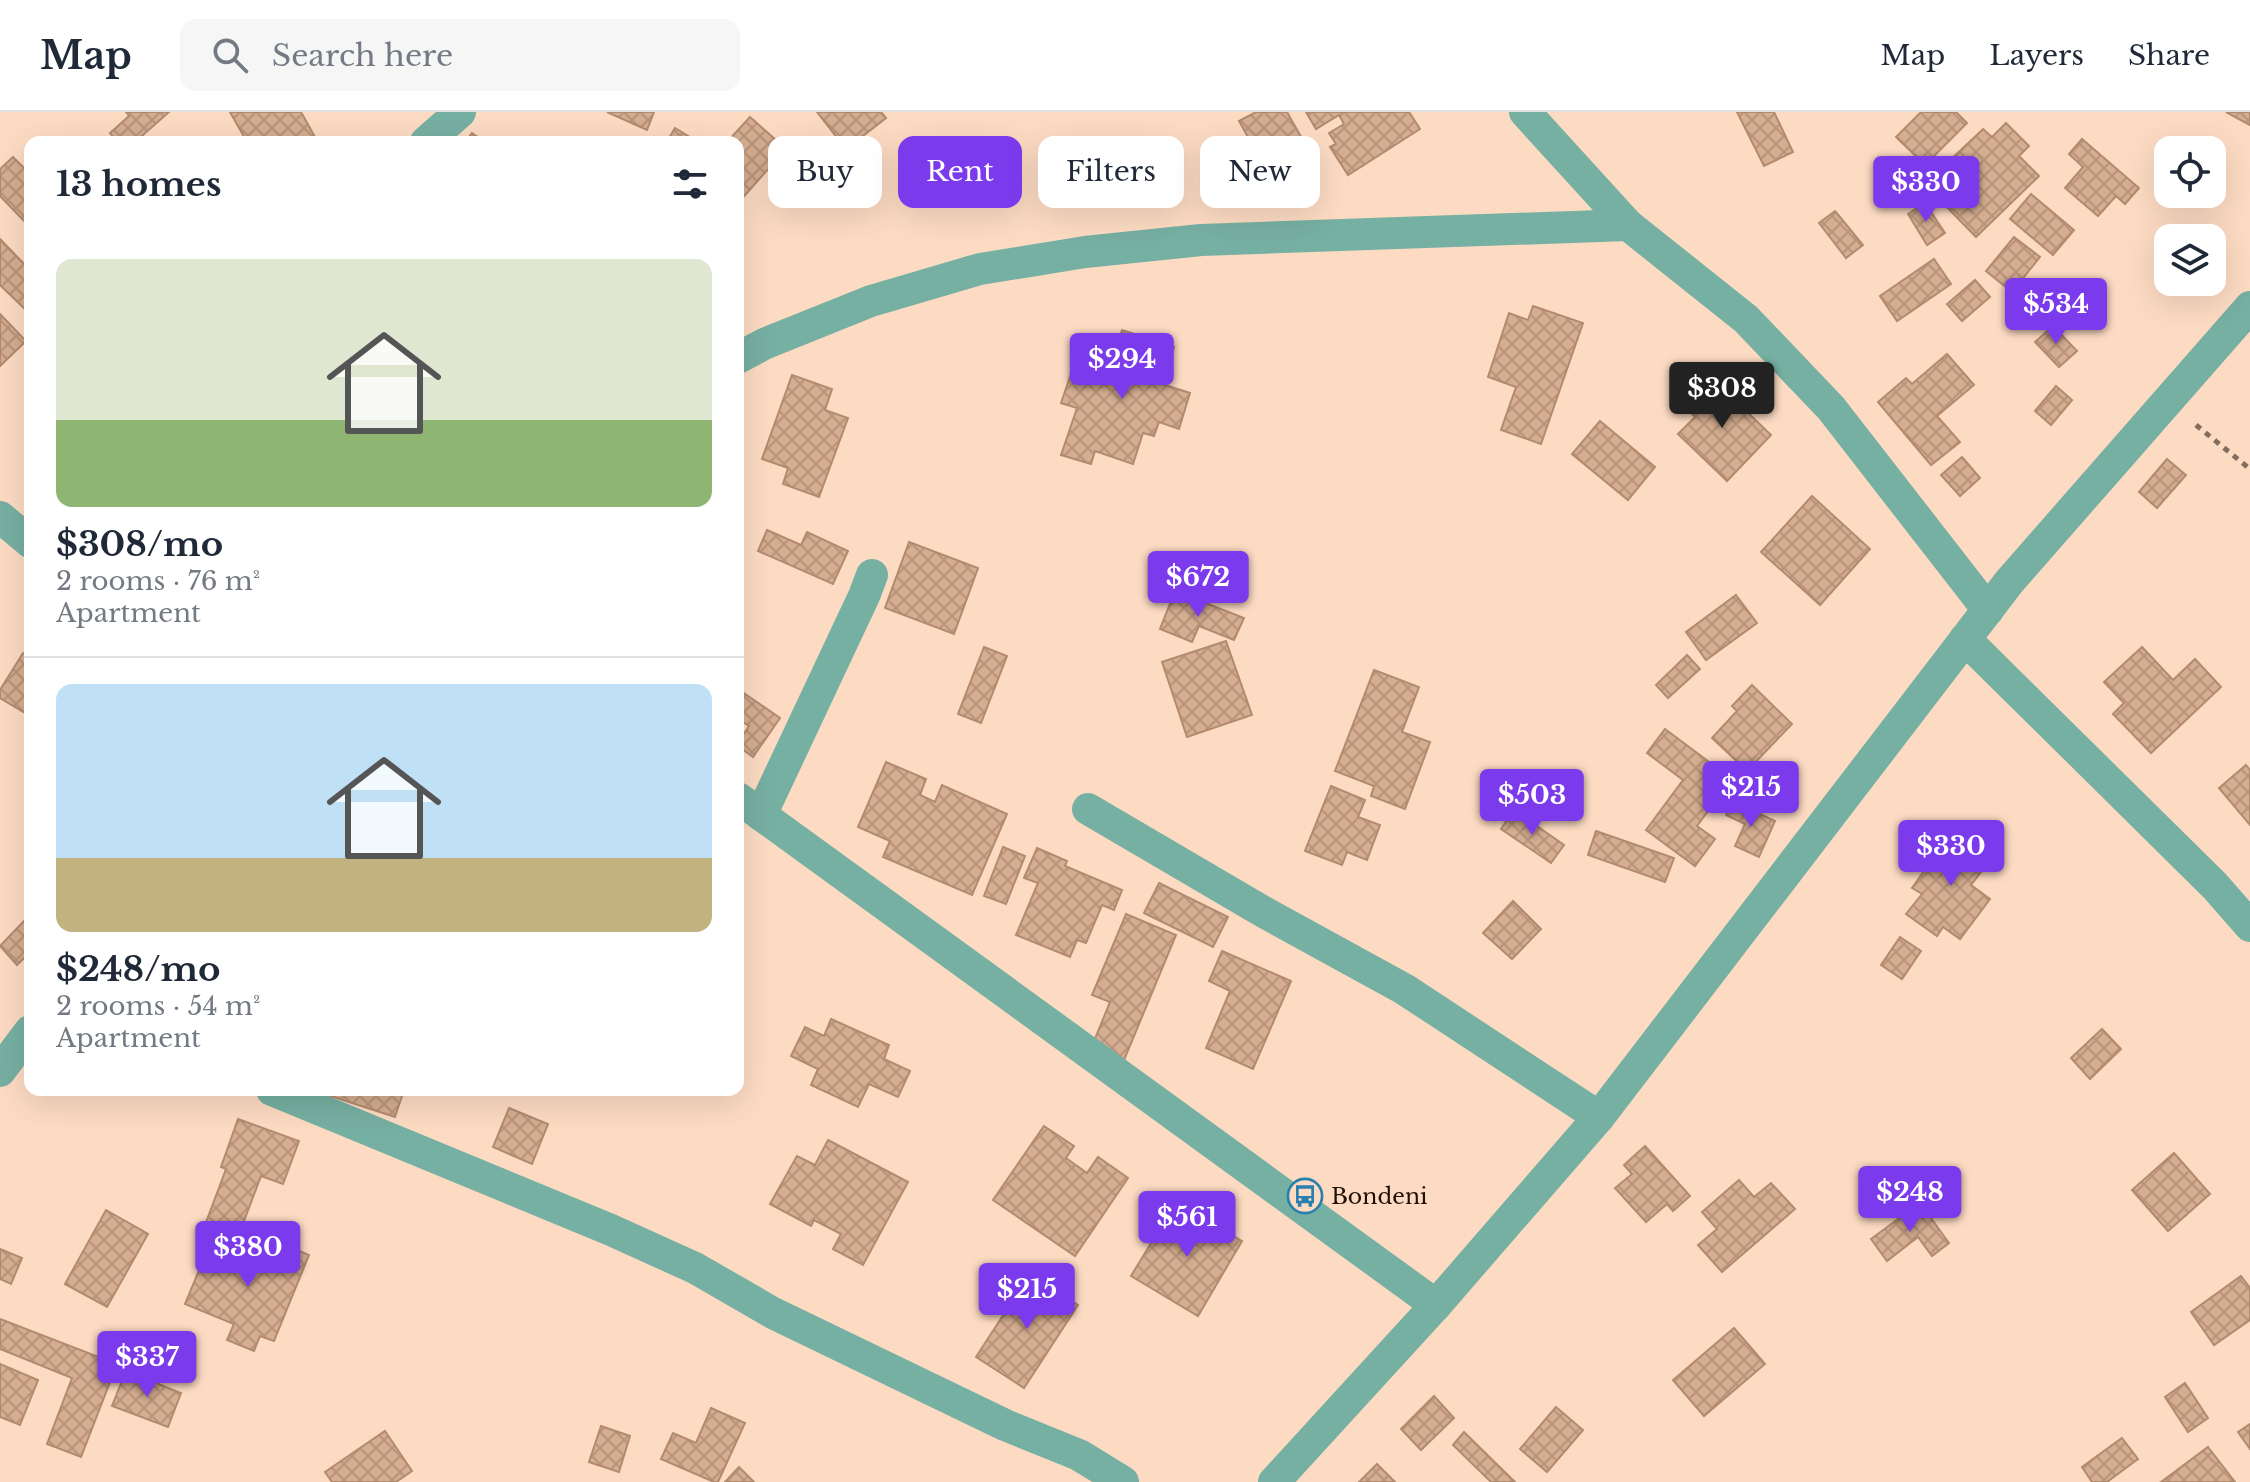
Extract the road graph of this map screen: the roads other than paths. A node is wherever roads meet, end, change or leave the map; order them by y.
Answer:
1 (460, 112) edge
2 (1525, 112) edge
3 (433, 136) edge
4 (1628, 225) junction
5 (2250, 307) edge
6 (744, 355) edge
7 (0, 517) edge
8 (24, 537) edge
9 (872, 575) dead end
10 (1988, 610) junction
11 (1965, 639) junction
12 (750, 807) edge
13 (1088, 809) dead end
14 (2250, 926) edge
15 (24, 1039) edge
16 (0, 1071) edge
17 (287, 1096) edge
18 (1599, 1117) junction
19 (1436, 1305) junction
20 (1123, 1482) edge
21 (1274, 1482) edge

1 - 3 street
2 - 4 street
4 - 6 street
4 - 10 street
5 - 10 street
7 - 8 street
9 - 12 street
10 - 11 street
11 - 14 street
11 - 18 street
12 - 19 street
13 - 18 street
15 - 16 street
17 - 20 street
18 - 19 street
19 - 21 street

